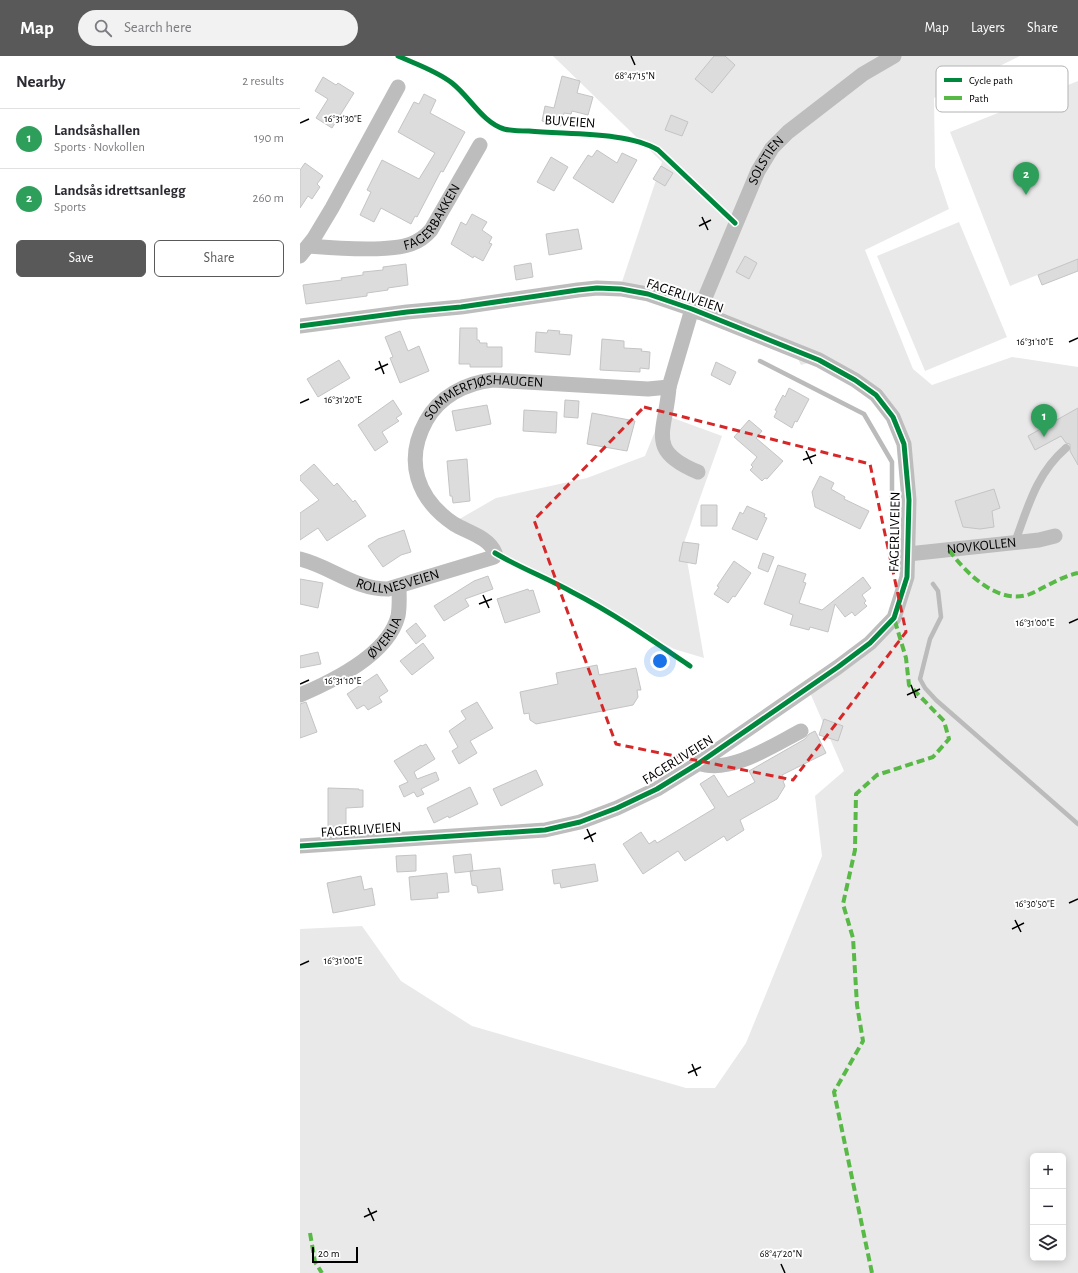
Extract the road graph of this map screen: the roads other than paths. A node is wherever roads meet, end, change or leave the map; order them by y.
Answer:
1 (894, 56) edge
2 (398, 86) dead end
3 (480, 145) dead end
4 (304, 251) edge
5 (696, 311) junction
6 (300, 326) edge
7 (669, 387) junction
8 (1066, 448) dead end
9 (698, 472) dead end
10 (1055, 536) dead end
11 (1015, 542) junction
12 (495, 553) joint
13 (908, 554) junction
14 (300, 559) edge
15 (399, 586) junction
16 (300, 695) edge
17 (800, 730) dead end
18 (699, 763) junction
19 (300, 846) edge

1 - 5 street, SOLSTIEN
2 - 4 street, FAGERBAKKEN
3 - 4 street, FAGERBAKKEN
5 - 6 street, FAGERLIVEIEN
5 - 7 street
5 - 13 street, FAGERLIVEIEN
7 - 9 street
7 - 12 street, SOMMERFJØSHAUGEN
8 - 11 lane
10 - 11 street, NOVKOLLEN
11 - 13 street, NOVKOLLEN
12 - 15 street, ROLLNESVEIEN
13 - 18 street, FAGERLIVEIEN
14 - 15 street, ROLLNESVEIEN
15 - 16 street, ØVERLIA
17 - 18 street, FAGERLIVEIEN
18 - 19 street, FAGERLIVEIEN

